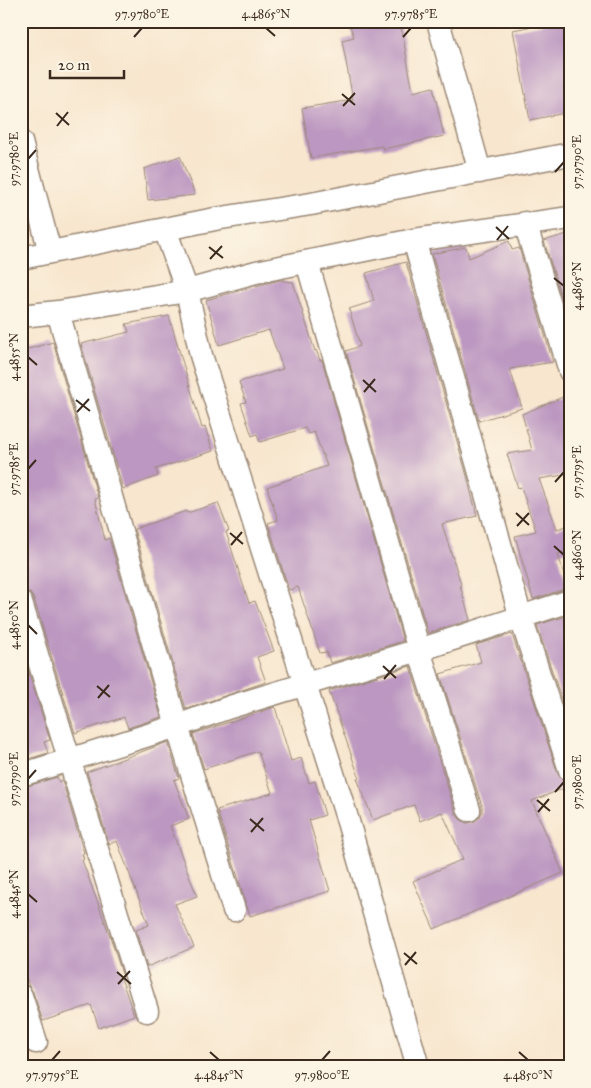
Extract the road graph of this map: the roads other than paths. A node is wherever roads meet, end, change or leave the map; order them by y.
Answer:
1 (438, 21) edge
2 (21, 142) edge
3 (570, 154) edge
4 (480, 172) junction
5 (570, 218) edge
6 (525, 223) junction
7 (168, 235) junction
8 (414, 240) junction
9 (50, 252) junction
10 (21, 258) edge
11 (307, 262) junction
12 (187, 291) junction
13 (58, 312) junction
14 (21, 316) edge
15 (570, 371) edge
16 (570, 601) edge
17 (21, 603) edge
18 (521, 618) junction
19 (419, 650) junction
20 (304, 684) junction
21 (177, 726) junction
22 (69, 759) junction
23 (570, 770) edge
24 (21, 775) edge
25 (469, 810) dead end
26 (234, 910) dead end
27 (21, 996) edge
28 (147, 1011) dead end
29 (36, 1042) dead end
30 (418, 1067) edge

1 - 4 street
2 - 9 street
3 - 4 street
4 - 7 street
5 - 6 street
6 - 8 street
6 - 15 street
7 - 9 street
7 - 12 street
8 - 11 street
8 - 18 street
9 - 10 street
11 - 12 street
11 - 19 street
12 - 13 street
12 - 20 street
13 - 14 street
13 - 21 street
16 - 18 street
17 - 22 street
18 - 19 street
18 - 23 street
19 - 20 street
19 - 25 street
20 - 21 street
20 - 30 street
21 - 22 street
21 - 26 street
22 - 24 street
22 - 28 street
27 - 29 street

